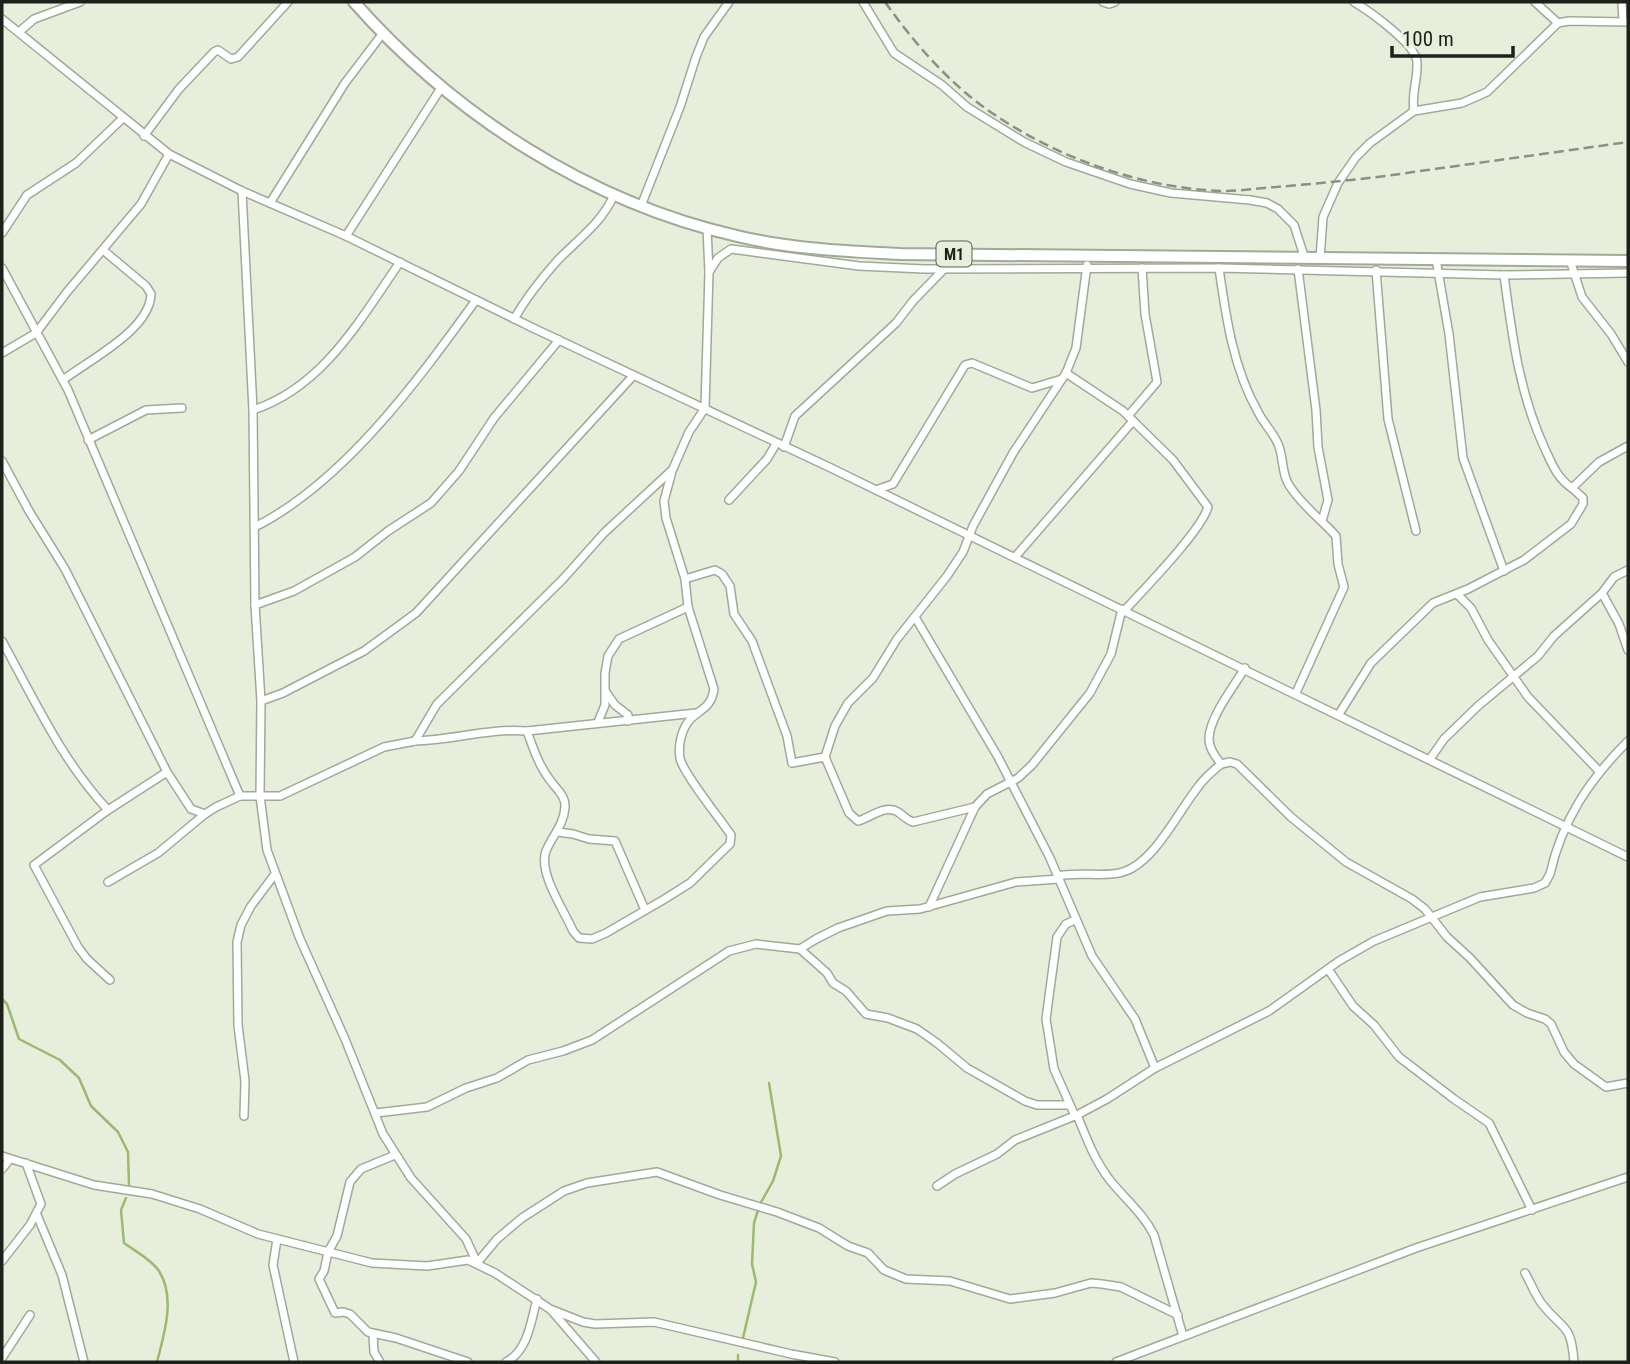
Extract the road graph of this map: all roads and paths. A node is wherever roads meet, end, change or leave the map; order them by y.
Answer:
1 (80, 2) edge
2 (288, 2) edge
3 (354, 2) edge
4 (729, 2) edge
5 (863, 2) edge
6 (1104, 2) edge
7 (1115, 2) edge
8 (1354, 2) edge
9 (1535, 2) edge
10 (1622, 2) edge
11 (2, 19) edge
12 (1625, 21) edge
13 (1558, 23) junction
14 (19, 32) junction
15 (383, 33) junction
16 (441, 88) junction
17 (1414, 111) junction
18 (123, 118) junction
19 (145, 136) junction
20 (169, 154) junction
21 (242, 191) junction
22 (614, 195) junction
23 (270, 204) junction
24 (641, 205) junction
25 (707, 228) junction
26 (2, 233) edge
27 (346, 236) junction
28 (103, 250) junction
29 (1320, 259) junction
30 (1436, 259) junction
31 (1570, 260) junction
32 (1628, 261) edge
33 (400, 262) junction
34 (1087, 263) junction
35 (1302, 264) junction
36 (2, 268) edge
37 (1142, 268) junction
38 (1219, 268) junction
39 (944, 269) junction
40 (1376, 270) junction
41 (709, 272) junction
42 (1438, 272) junction
43 (1574, 273) junction
44 (1628, 273) edge
45 (1504, 275) junction
46 (476, 300) junction
47 (514, 319) junction
48 (36, 333) junction
49 (559, 340) junction
50 (2, 353) edge
51 (1628, 362) edge
52 (633, 376) junction
53 (1064, 376) junction
54 (63, 380) junction
55 (182, 408) dead end
56 (705, 408) junction
57 (253, 410) junction
58 (1130, 419) junction
59 (89, 440) junction
60 (776, 443) junction
61 (1628, 446) edge
62 (784, 447) junction
63 (2, 461) edge
64 (672, 471) junction
65 (1573, 488) junction
66 (876, 490) junction
67 (729, 500) dead end
68 (1322, 521) junction
69 (255, 527) junction
70 (1416, 531) dead end
71 (970, 536) junction
72 (1014, 557) junction
73 (1628, 570) edge
74 (1504, 571) junction
75 (685, 579) junction
76 (1602, 593) junction
77 (1457, 594) junction
78 (255, 605) junction
79 (688, 607) junction
80 (1123, 610) junction
81 (915, 617) junction
82 (2, 641) edge
83 (1628, 650) edge
84 (1245, 668) junction
85 (1514, 676) junction
86 (606, 691) junction
87 (1296, 693) junction
88 (261, 701) junction
89 (701, 712) junction
90 (1339, 715) junction
91 (628, 721) junction
92 (598, 722) junction
93 (527, 732) junction
94 (415, 741) junction
95 (1628, 741) edge
96 (825, 757) junction
97 (1430, 759) junction
98 (1221, 764) junction
99 (1599, 771) junction
100 (167, 772) junction
101 (1011, 782) junction
102 (240, 796) junction
103 (260, 796) junction
104 (975, 807) junction
105 (108, 810) junction
106 (205, 814) junction
107 (1565, 825) junction
108 (558, 832) junction
109 (1628, 857) edge
110 (275, 874) junction
111 (1058, 878) junction
112 (108, 882) dead end
113 (929, 906) junction
114 (645, 910) junction
115 (1432, 917) junction
116 (1075, 920) junction
117 (800, 950) junction
118 (1328, 969) junction
119 (110, 980) dead end
120 (1155, 1068) junction
121 (1628, 1083) edge
122 (1069, 1105) junction
123 (376, 1112) junction
124 (1076, 1115) junction
125 (244, 1116) dead end
126 (395, 1155) junction
127 (6, 1158) edge
128 (26, 1163) junction
129 (2, 1169) edge
130 (1628, 1177) edge
131 (937, 1186) dead end
132 (1532, 1210) junction
133 (37, 1215) junction
134 (276, 1239) junction
135 (328, 1252) junction
136 (2, 1261) edge
137 (477, 1264) junction
138 (1525, 1273) dead end
139 (537, 1299) junction
140 (550, 1308) junction
141 (30, 1315) dead end
142 (1178, 1315) junction
143 (373, 1334) junction
144 (1184, 1336) junction
145 (2, 1358) edge
146 (84, 1362) edge
147 (294, 1362) edge
148 (380, 1362) edge
149 (468, 1362) edge
150 (506, 1362) edge
151 (596, 1362) edge
152 (833, 1362) edge
153 (1116, 1362) edge
154 (1574, 1362) edge

1 - 14 street
2 - 19 street
3 - 15 main road, M1
4 - 24 street
5 - 35 street
6 - 7 street
8 - 17 street
9 - 13 street
10 - 12 street
11 - 14 street
12 - 13 street
13 - 17 street
14 - 18 street
15 - 16 main road, M1
15 - 23 street
16 - 22 main road, M1
16 - 27 street
17 - 29 street
18 - 19 street
18 - 26 street
19 - 20 street
20 - 21 street
20 - 28 street
21 - 23 street
21 - 57 street
22 - 24 main road, M1
22 - 47 street
23 - 27 street
24 - 25 main road, M1
25 - 34 main road, M1
25 - 41 street
27 - 33 street
28 - 48 street
28 - 54 street
29 - 30 main road, M1
29 - 35 main road, M1
30 - 31 main road, M1
30 - 42 street
31 - 32 main road, M1
31 - 43 street
33 - 46 street
33 - 57 street
34 - 35 main road, M1
34 - 37 street
34 - 39 street
34 - 53 street
35 - 38 street
35 - 40 street
35 - 68 street
36 - 48 street
37 - 38 street
37 - 58 street
38 - 68 street
39 - 41 street
39 - 62 street
40 - 42 street
40 - 70 street
41 - 56 street
42 - 45 street
42 - 74 street
43 - 44 street
43 - 45 street
43 - 51 street
45 - 65 street
46 - 47 street
46 - 69 street
47 - 49 street
48 - 50 street
48 - 54 street
49 - 52 street
49 - 78 street
52 - 56 street
52 - 88 street
53 - 58 street
53 - 66 street
53 - 71 street
54 - 59 street
55 - 59 street
56 - 60 street
56 - 64 street
57 - 69 street
58 - 72 street
58 - 80 street
59 - 102 street
60 - 62 street
60 - 67 street
61 - 65 street
62 - 66 street
63 - 100 street
64 - 75 street
64 - 94 street
65 - 74 street
66 - 71 street
68 - 87 street
69 - 78 street
71 - 72 street
71 - 81 street
72 - 80 street
73 - 76 street
74 - 77 street
75 - 79 street
75 - 96 street
76 - 83 street
76 - 85 street
77 - 85 street
77 - 90 street
78 - 88 street
79 - 86 street
79 - 89 street
80 - 84 street
80 - 101 street
81 - 96 street
81 - 101 street
82 - 105 street
84 - 87 street
84 - 98 street
85 - 97 street
85 - 99 street
86 - 91 street
86 - 92 street
87 - 90 street
88 - 103 street
89 - 91 street
89 - 114 street
90 - 97 street
91 - 92 street
92 - 93 street
93 - 94 street
93 - 108 street
94 - 103 street
95 - 99 street
96 - 104 street
97 - 107 street
98 - 111 street
98 - 115 street
99 - 107 street
100 - 105 street
100 - 106 street
101 - 104 street
101 - 111 street
102 - 103 street
102 - 106 street
103 - 110 street
104 - 113 street
105 - 119 street
106 - 112 street
107 - 109 street
107 - 115 street
108 - 114 street
108 - 114 street
110 - 123 street
110 - 125 street
111 - 113 street
111 - 116 street
113 - 117 street
115 - 118 street
115 - 121 street
116 - 120 street
116 - 122 street
117 - 122 street
117 - 123 street
118 - 120 street
118 - 132 street
120 - 124 street
122 - 124 street
123 - 126 street
124 - 131 street
124 - 142 street
126 - 135 street
126 - 137 street
127 - 128 street
127 - 129 street
128 - 133 street
128 - 134 street
130 - 132 street
132 - 144 street
133 - 136 street
133 - 146 street
134 - 135 street
134 - 147 street
135 - 137 street
135 - 143 street
137 - 139 street
137 - 142 street
138 - 154 street
139 - 140 street
139 - 150 street
140 - 151 street
140 - 152 street
141 - 145 street
142 - 144 street
143 - 148 street
143 - 149 street
144 - 153 street

